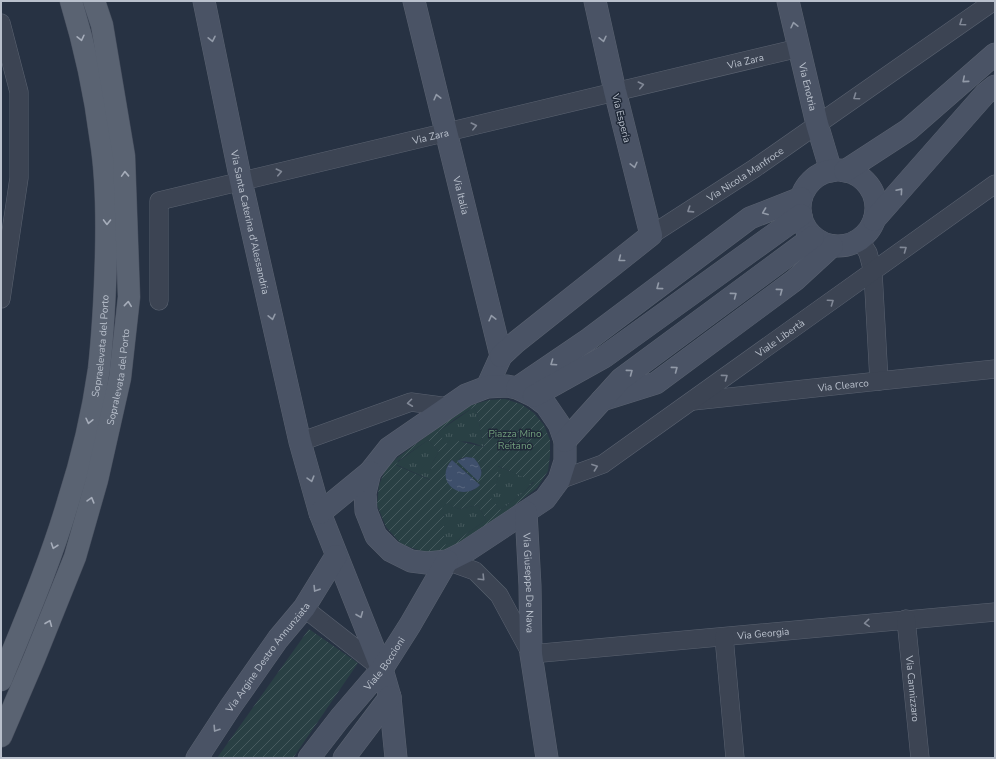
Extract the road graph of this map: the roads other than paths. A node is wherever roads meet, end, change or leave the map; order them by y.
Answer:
1 (71, 1) edge
2 (94, 1) edge
3 (204, 1) edge
4 (414, 1) edge
5 (595, 1) edge
6 (788, 1) edge
7 (994, 1) edge
8 (1, 23) edge
9 (799, 48) junction
10 (995, 54) edge
11 (995, 86) edge
12 (615, 91) junction
13 (817, 124) junction
14 (446, 133) junction
15 (838, 171) junction
16 (241, 181) junction
17 (995, 184) edge
18 (801, 207) junction
19 (874, 220) junction
20 (651, 235) junction
21 (812, 237) junction
22 (860, 240) junction
23 (832, 246) junction
24 (872, 272) junction
25 (1, 299) edge
26 (159, 301) dead end
27 (501, 356) junction
28 (995, 369) edge
29 (879, 380) junction
30 (487, 387) junction
31 (526, 392) junction
32 (602, 400) junction
33 (691, 401) junction
34 (449, 407) junction
35 (565, 441) junction
36 (300, 442) junction
37 (370, 472) junction
38 (559, 480) junction
39 (526, 512) junction
40 (320, 513) junction
41 (336, 556) junction
42 (448, 561) junction
43 (304, 608) junction
44 (995, 612) edge
45 (906, 620) junction
46 (724, 637) junction
47 (531, 654) junction
48 (382, 669) junction
49 (1, 680) edge
50 (390, 697) junction
51 (1, 736) edge
52 (197, 758) edge
53 (309, 758) edge
54 (344, 758) edge
55 (396, 758) edge
56 (547, 758) edge
57 (735, 758) edge
58 (920, 758) edge

1 -> 49 main road, Sopraelevata del Porto
51 -> 2 main road, Sopralevata del Porto
3 -> 16 street, Via Santa Caterina d'Alessandria
14 -> 4 street, Via Italia
5 -> 12 street, Via Esperia
9 -> 6 street, Via Enotria
7 -> 13 street, Via Nicola Manfroce
8 - 25 street
12 -> 9 street, Via Zara
9 - 13 street, Via Enotria
10 -> 15 street
19 -> 11 street
14 -> 12 street, Via Zara
12 -> 20 street, Via Esperia
13 - 15 street, Via Enotria
13 -> 20 street, Via Nicola Manfroce
16 -> 14 street, Via Zara
27 -> 14 street, Via Italia
15 - 18 street
15 - 19 street
16 - 26 street, Via Zara
16 -> 36 street, Via Santa Caterina d'Alessandria
24 -> 17 street, Viale Libertà
18 - 21 street
18 -> 31 street
19 - 22 street
20 -> 27 street, Via Nicola Manfroce
21 - 23 street
32 -> 21 street
22 - 23 street
22 - 24 street
32 -> 23 street
24 - 29 street
33 -> 24 street, Viale Libertà
27 - 30 street
28 - 29 street, Via Clearco
29 - 33 street, Via Clearco
30 - 31 street
30 - 34 street
31 - 35 street
32 - 35 street
38 -> 33 street, Viale Libertà
34 -> 36 street
34 - 37 street
35 - 38 street
36 -> 40 street, Via Santa Caterina d'Alessandria
37 - 40 street
37 - 42 street
38 - 39 street
39 - 42 street
39 - 47 street, Via Giuseppe De Nava
40 - 41 street, Via Santa Caterina d'Alessandria
41 -> 43 street, Via Argine Destro Annunziata
41 -> 48 street, Via Santa Caterina d'Alessandria
42 -> 47 street, Via Giuseppe De Nava
42 - 48 street, Viale Boccioni
43 - 48 street
43 -> 52 street, Via Argine Destro Annunziata
44 - 45 street, Via Georgia
45 -> 46 street, Via Georgia
45 - 58 street, Via Cannizzaro
46 - 47 street, Via Georgia
46 - 57 street
47 - 56 street, Via Giuseppe De Nava
48 - 50 street, Via Santa Caterina d'Alessandria
48 - 53 street, Viale Boccioni
50 - 54 street
50 - 55 street, Via Santa Caterina d'Alessandria

